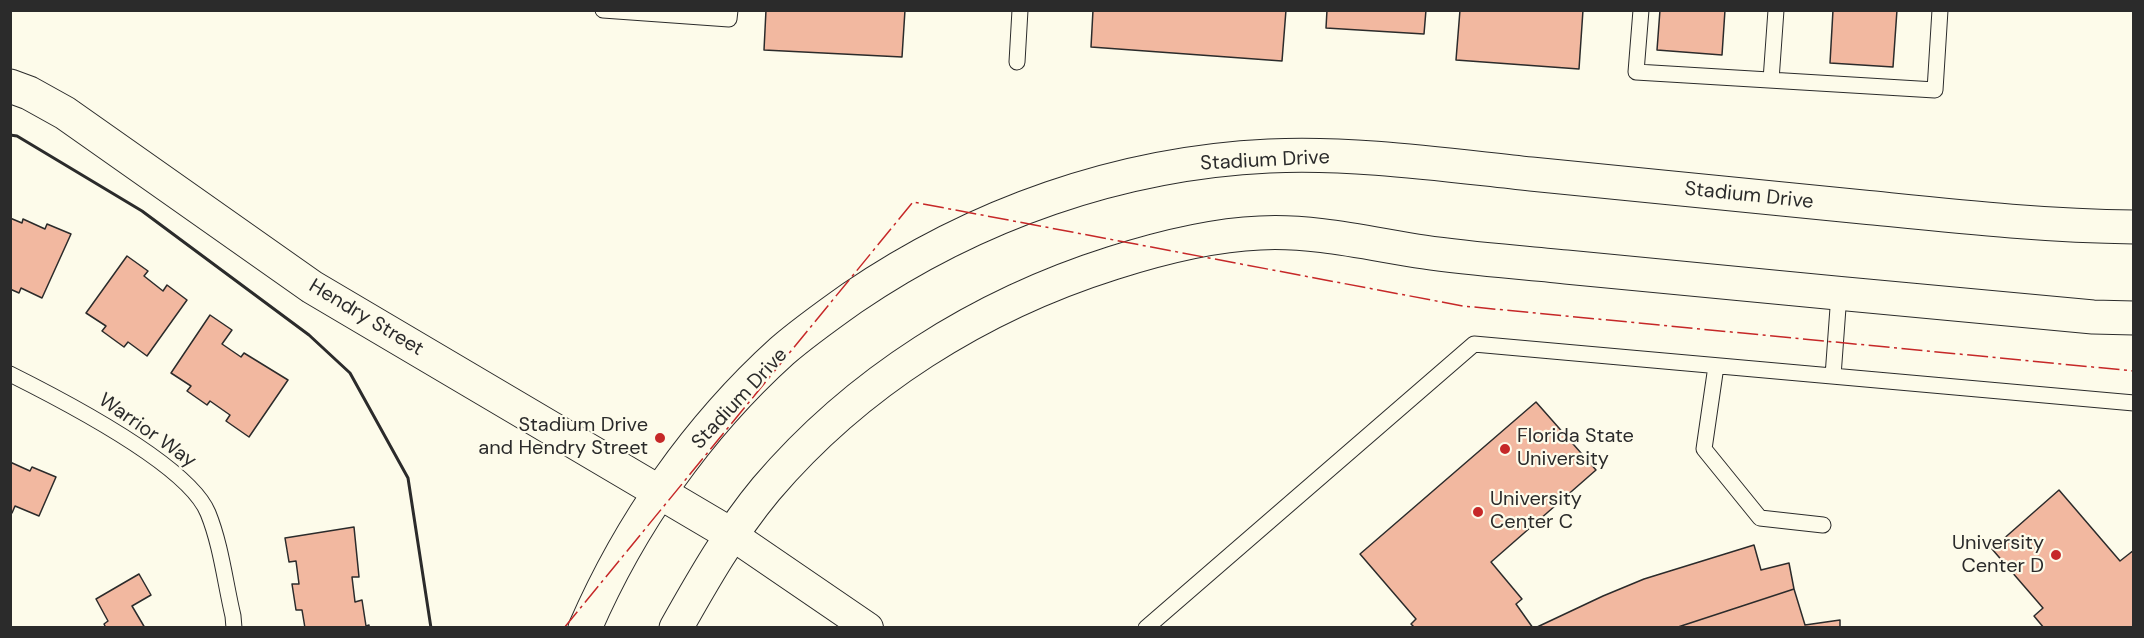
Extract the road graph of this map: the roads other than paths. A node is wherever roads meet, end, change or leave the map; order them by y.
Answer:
1 (603, 10) edge
2 (730, 10) edge
3 (1020, 10) edge
4 (1641, 10) edge
5 (1776, 10) edge
6 (1940, 10) edge
7 (1017, 62) dead end
8 (1772, 80) junction
9 (10, 86) edge
10 (2133, 227) edge
11 (1839, 294) junction
12 (2133, 318) edge
13 (1716, 366) junction
14 (10, 374) edge
15 (1833, 376) junction
16 (2133, 403) edge
17 (659, 493) junction
18 (1823, 525) dead end
19 (732, 535) junction
20 (234, 627) edge
21 (585, 627) edge
22 (676, 627) edge
23 (868, 627) edge
24 (1146, 627) edge

1 - 2 lane
3 - 7 lane
4 - 8 lane
5 - 8 lane
6 - 8 lane
9 - 17 main road, Hendry Street
10 - 17 main road, Stadium Drive
11 - 12 main road
11 - 15 lane
11 - 19 main road
13 - 15 lane
13 - 18 lane
13 - 24 lane
14 - 20 lane, Warrior Way
15 - 16 lane
17 - 19 main road, Hendry Street
17 - 21 main road, Stadium Drive
19 - 22 main road
19 - 23 street

